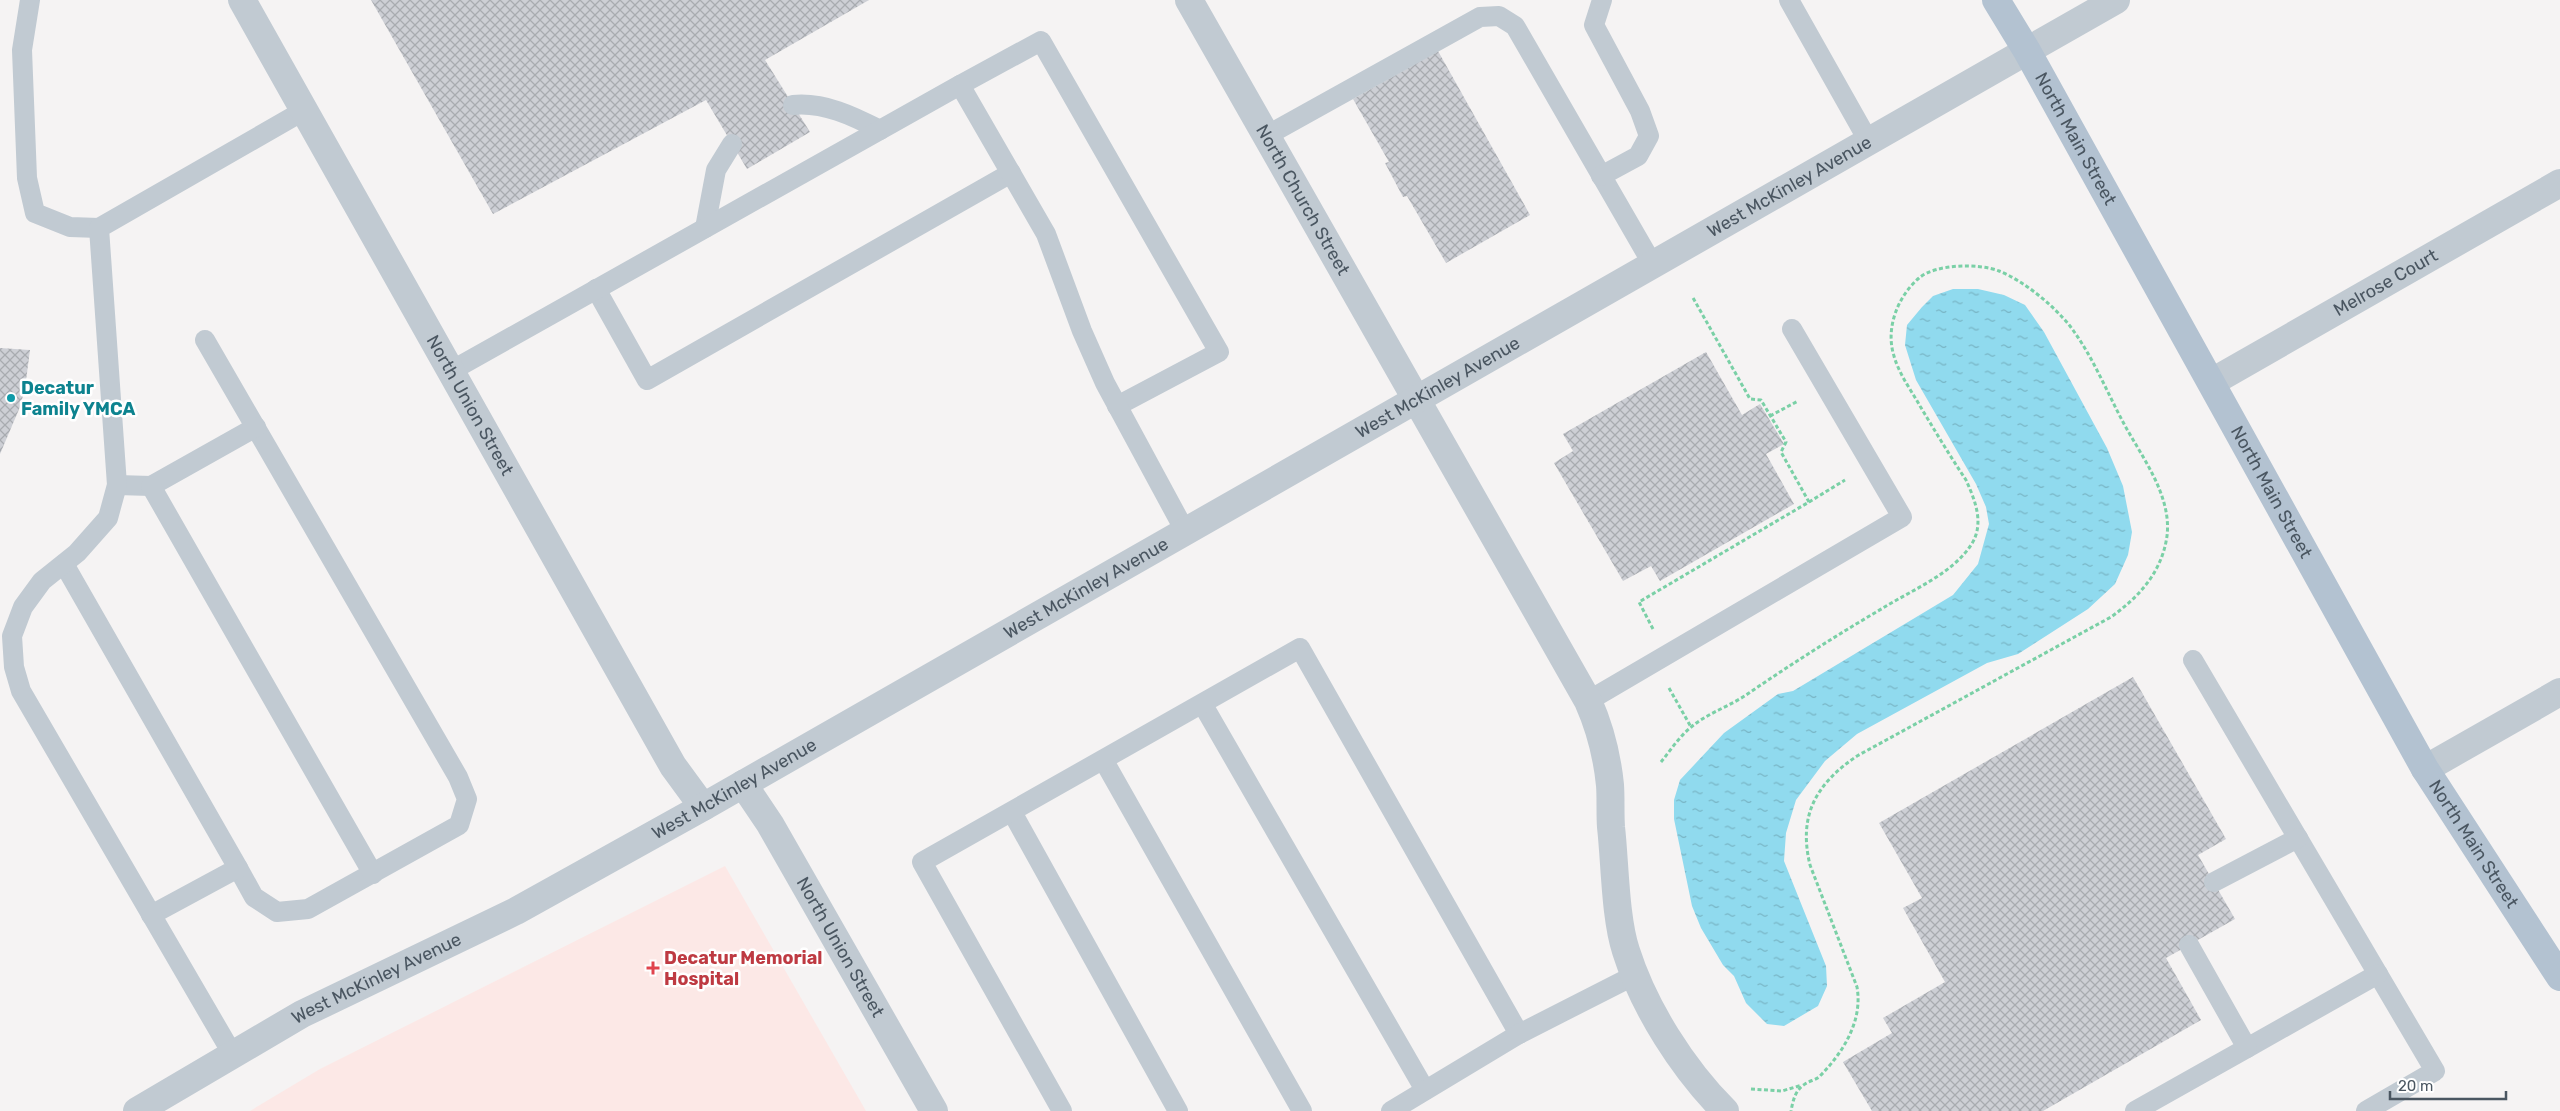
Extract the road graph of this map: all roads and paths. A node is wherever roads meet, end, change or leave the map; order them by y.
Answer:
1 (30, 0) edge
2 (242, 0) edge
3 (1189, 0) edge
4 (1602, 0) edge
5 (1789, 0) edge
6 (1996, 0) edge
7 (2116, 0) edge
8 (2027, 50) junction
9 (960, 85) junction
10 (793, 105) dead end
11 (303, 111) junction
12 (880, 130) junction
13 (1266, 136) junction
14 (1869, 142) junction
15 (732, 144) dead end
16 (1011, 173) junction
17 (1601, 176) junction
18 (2560, 183) edge
19 (99, 228) junction
20 (705, 228) junction
21 (1653, 264) junction
22 (596, 289) junction
23 (1692, 296) dead end
24 (1792, 329) dead end
25 (205, 340) dead end
26 (449, 372) junction
27 (2212, 382) junction
28 (1415, 400) junction
29 (1801, 400) dead end
30 (1117, 406) junction
31 (1770, 416) junction
32 (256, 427) junction
33 (1845, 480) dead end
34 (117, 485) junction
35 (151, 486) junction
36 (1810, 502) junction
37 (1185, 531) junction
38 (64, 564) junction
39 (1654, 631) dead end
40 (2193, 660) dead end
41 (1669, 688) dead end
42 (2560, 692) edge
43 (1588, 701) junction
44 (1203, 705) junction
45 (1691, 727) junction
46 (1104, 761) junction
47 (1661, 762) dead end
48 (2425, 769) junction
49 (743, 784) junction
50 (703, 807) junction
51 (1012, 812) junction
52 (2298, 838) junction
53 (238, 868) junction
54 (373, 874) junction
55 (2214, 882) dead end
56 (151, 915) junction
57 (2189, 945) dead end
58 (2378, 974) junction
59 (1635, 975) junction
60 (2560, 977) edge
61 (1519, 1034) junction
62 (2247, 1048) junction
63 (233, 1055) junction
64 (1802, 1085) junction
65 (1742, 1088) dead end
66 (1425, 1090) junction
67 (138, 1111) edge
68 (934, 1111) edge
69 (1062, 1111) edge
70 (1178, 1111) edge
71 (1302, 1111) edge
72 (1391, 1111) edge
73 (1725, 1111) edge
74 (1791, 1111) edge
75 (2135, 1111) edge
76 (2366, 1111) edge

1 - 19 lane
2 - 11 street, North Union Street
3 - 13 street, North Church Street
4 - 17 lane
5 - 14 lane
6 - 8 main road, North Main Street
7 - 8 street, West McKinley Avenue
8 - 14 street, West McKinley Avenue
8 - 27 main road, North Main Street
9 - 12 lane
9 - 16 lane
9 - 30 lane
10 - 12 lane
11 - 19 lane
11 - 26 street, North Union Street
12 - 20 lane
13 - 17 lane
13 - 28 street, North Church Street
14 - 21 street, West McKinley Avenue
15 - 20 lane
16 - 22 lane
16 - 30 lane
17 - 21 lane
18 - 27 street, Melrose Court
19 - 34 lane
20 - 22 lane
21 - 28 street, West McKinley Avenue
22 - 26 lane
23 - 31 path
24 - 43 lane
25 - 32 lane
26 - 50 street, North Union Street
27 - 48 main road, North Main Street
28 - 37 street, West McKinley Avenue
28 - 43 street, North Church Street
29 - 31 path
30 - 37 lane
31 - 36 path
32 - 35 lane
32 - 54 lane
33 - 36 path
34 - 35 lane
34 - 38 lane
35 - 54 lane
36 - 39 path
37 - 49 street, West McKinley Avenue
38 - 53 lane
38 - 56 lane
40 - 52 lane
41 - 45 path
42 - 48 street
43 - 59 street, North Church Street
44 - 46 lane
44 - 61 lane
44 - 66 lane
45 - 47 path
45 - 64 path
46 - 51 lane
46 - 71 lane
48 - 60 main road, North Main Street
49 - 50 street, West McKinley Avenue
49 - 68 street, North Union Street
50 - 63 street, West McKinley Avenue
51 - 69 lane
51 - 70 lane
52 - 55 lane
52 - 58 lane
53 - 54 lane
53 - 56 lane
56 - 63 lane
57 - 62 lane
58 - 62 lane
58 - 76 lane
59 - 61 lane
59 - 73 street, North Church Street
61 - 66 lane
62 - 75 lane
63 - 67 street, West McKinley Avenue
64 - 65 path
64 - 74 path
66 - 72 lane

